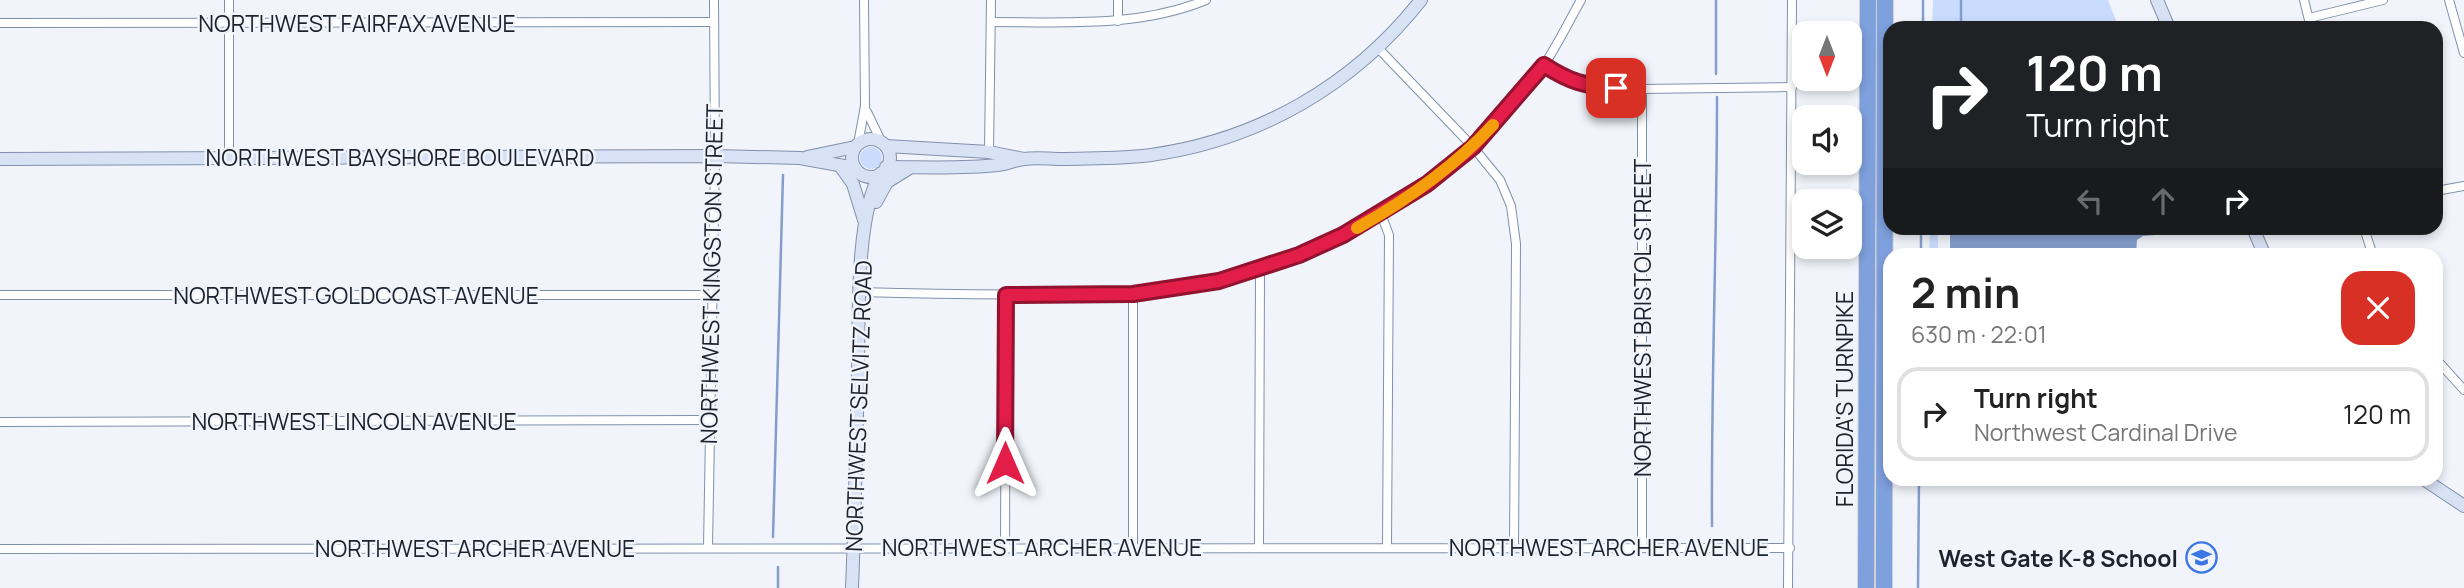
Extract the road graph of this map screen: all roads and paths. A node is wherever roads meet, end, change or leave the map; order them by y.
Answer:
1 (229, 0) edge
2 (714, 0) edge
3 (864, 0) edge
4 (991, 0) edge
5 (1118, 0) edge
6 (1206, 0) edge
7 (1421, 0) edge
8 (1581, 0) edge
9 (1792, 0) edge
10 (1868, 0) edge
11 (1885, 0) edge
12 (2157, 0) edge
13 (2304, 0) edge
14 (2383, 0) edge
15 (2449, 0) edge
16 (2309, 18) junction
17 (1118, 21) junction
18 (1792, 21) edge
19 (1885, 21) edge
20 (2166, 21) edge
21 (2310, 21) edge
22 (713, 22) junction
23 (991, 22) junction
24 (0, 23) edge
25 (229, 23) junction
26 (1378, 48) junction
27 (2464, 53) edge
28 (1544, 65) junction
29 (1792, 87) joint
30 (1643, 89) junction
31 (865, 106) junction
32 (884, 144) junction
33 (857, 145) junction
34 (1473, 147) junction
35 (989, 152) junction
36 (715, 156) junction
37 (229, 158) junction
38 (800, 158) junction
39 (0, 159) edge
40 (1024, 159) junction
41 (841, 167) junction
42 (911, 167) junction
43 (856, 169) junction
44 (884, 170) junction
45 (2464, 186) edge
46 (2443, 190) edge
47 (1381, 214) junction
48 (865, 221) junction
49 (1260, 269) junction
50 (859, 292) junction
51 (1133, 294) junction
52 (0, 295) edge
53 (712, 295) junction
54 (1006, 295) junction
55 (2443, 367) edge
56 (2464, 390) edge
57 (709, 419) junction
58 (0, 422) edge
59 (1884, 486) edge
60 (2435, 486) edge
61 (2464, 506) edge
62 (854, 547) junction
63 (1004, 547) junction
64 (1133, 547) junction
65 (1259, 547) junction
66 (1387, 547) junction
67 (1642, 547) junction
68 (708, 548) junction
69 (1514, 548) junction
70 (1790, 548) junction
71 (0, 549) edge
72 (852, 588) edge
73 (1788, 588) edge
74 (1867, 588) edge
75 (1884, 588) edge

1 - 25 street
2 - 22 street, NORTHWEST KINGSTON STREET
3 - 31 street
4 - 23 street
5 - 17 street
6 - 17 street
7 - 26 main road
8 - 28 street
9 - 18 street
10 - 74 highway, FLORIDA'S TURNPIKE
11 - 19 highway, FLORIDA'S TURNPIKE
12 - 20 main road
13 - 16 street
14 - 16 street
15 - 27 street
16 - 21 street
17 - 23 street
22 - 25 street, NORTHWEST FAIRFAX AVENUE
22 - 36 street, NORTHWEST KINGSTON STREET
23 - 35 street
24 - 25 street, NORTHWEST FAIRFAX AVENUE
25 - 37 street
26 - 34 street
26 - 40 main road
28 - 30 street
28 - 34 street
29 - 30 street
29 - 70 street
30 - 67 street, NORTHWEST BRISTOL STREET
31 - 32 street
31 - 33 street
32 - 33 main road
32 - 35 main road
32 - 44 main road
33 - 38 main road, NORTHWEST BAYSHORE BOULEVARD
33 - 43 main road
34 - 47 street
34 - 69 street
35 - 40 main road
36 - 37 main road, NORTHWEST BAYSHORE BOULEVARD
36 - 38 main road, NORTHWEST BAYSHORE BOULEVARD
36 - 53 street, NORTHWEST KINGSTON STREET
37 - 39 main road, NORTHWEST BAYSHORE BOULEVARD
38 - 41 main road, NORTHWEST BAYSHORE BOULEVARD
40 - 42 main road
41 - 43 main road, NORTHWEST BAYSHORE BOULEVARD
41 - 48 main road
42 - 44 main road
42 - 48 main road
43 - 44 main road
43 - 48 main road, NORTHWEST SELVITZ ROAD
44 - 48 main road, NORTHWEST SELVITZ ROAD
45 - 46 street
47 - 49 street
47 - 66 street
48 - 50 main road, NORTHWEST SELVITZ ROAD
49 - 51 street
49 - 65 street
50 - 54 street
50 - 62 main road, NORTHWEST SELVITZ ROAD
51 - 54 street
51 - 64 street
52 - 53 street, NORTHWEST GOLDCOAST AVENUE
53 - 57 street, NORTHWEST KINGSTON STREET
54 - 63 street
55 - 56 street
57 - 58 street, NORTHWEST LINCOLN AVENUE
57 - 68 street, NORTHWEST KINGSTON STREET
59 - 75 highway, FLORIDA'S TURNPIKE
60 - 61 main road
62 - 63 street, NORTHWEST ARCHER AVENUE
62 - 68 street, NORTHWEST ARCHER AVENUE
62 - 72 main road, NORTHWEST SELVITZ ROAD
63 - 64 street, NORTHWEST ARCHER AVENUE
64 - 65 street, NORTHWEST ARCHER AVENUE
65 - 66 street, NORTHWEST ARCHER AVENUE
66 - 69 street, NORTHWEST ARCHER AVENUE
67 - 69 street, NORTHWEST ARCHER AVENUE
67 - 70 street, NORTHWEST ARCHER AVENUE
68 - 71 street, NORTHWEST ARCHER AVENUE
70 - 73 street

